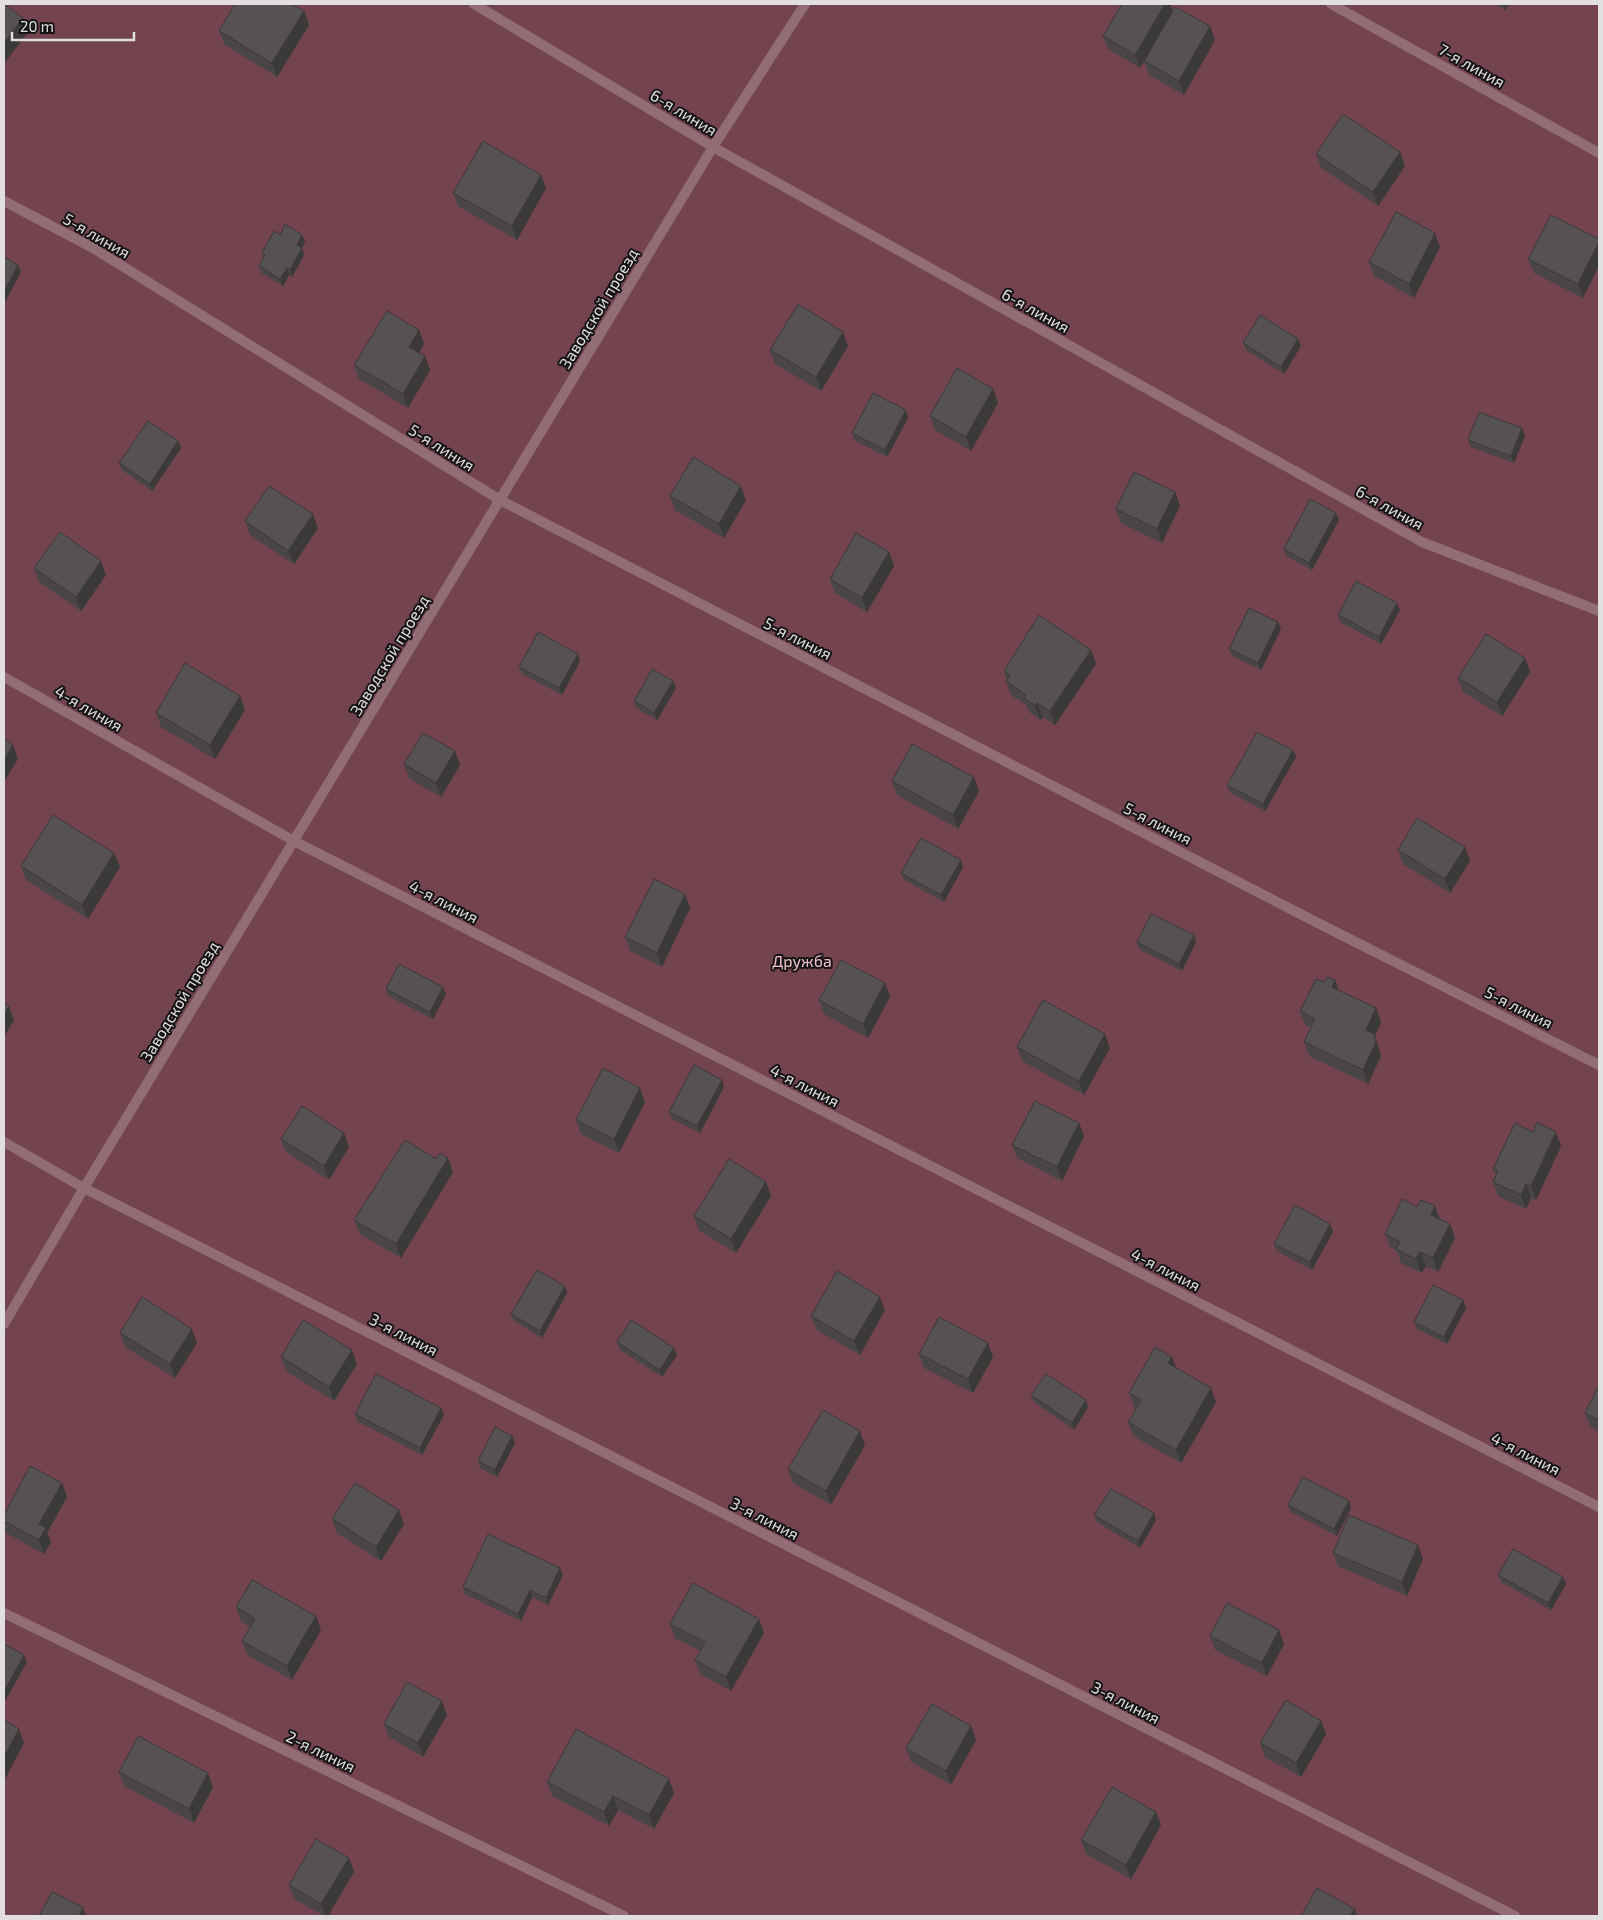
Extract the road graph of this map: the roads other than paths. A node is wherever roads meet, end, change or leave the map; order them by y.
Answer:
1 (474, 4) edge
2 (805, 4) edge
3 (1331, 4) edge
4 (713, 147) junction
5 (1599, 153) edge
6 (4, 201) edge
7 (500, 500) junction
8 (1599, 610) edge
9 (4, 677) edge
10 (294, 841) junction
11 (1599, 1065) edge
12 (4, 1142) edge
13 (84, 1188) junction
14 (4, 1324) edge
15 (1599, 1508) edge
16 (4, 1614) edge
17 (624, 1916) edge
18 (1515, 1916) edge

1 - 4 street, 6-я линия
2 - 4 street, Заводской проезд
3 - 5 street, 7-я линия
4 - 7 street, Заводской проезд
4 - 8 street, 6-я линия
6 - 7 street, 5-я линия
7 - 10 street, Заводской проезд
7 - 11 street, 5-я линия
9 - 10 street, 4-я линия
10 - 13 street, Заводской проезд
10 - 15 street, 4-я линия
12 - 13 street, 3-я линия
13 - 14 street, Заводской проезд
13 - 18 street, 3-я линия
16 - 17 street, 2-я линия

